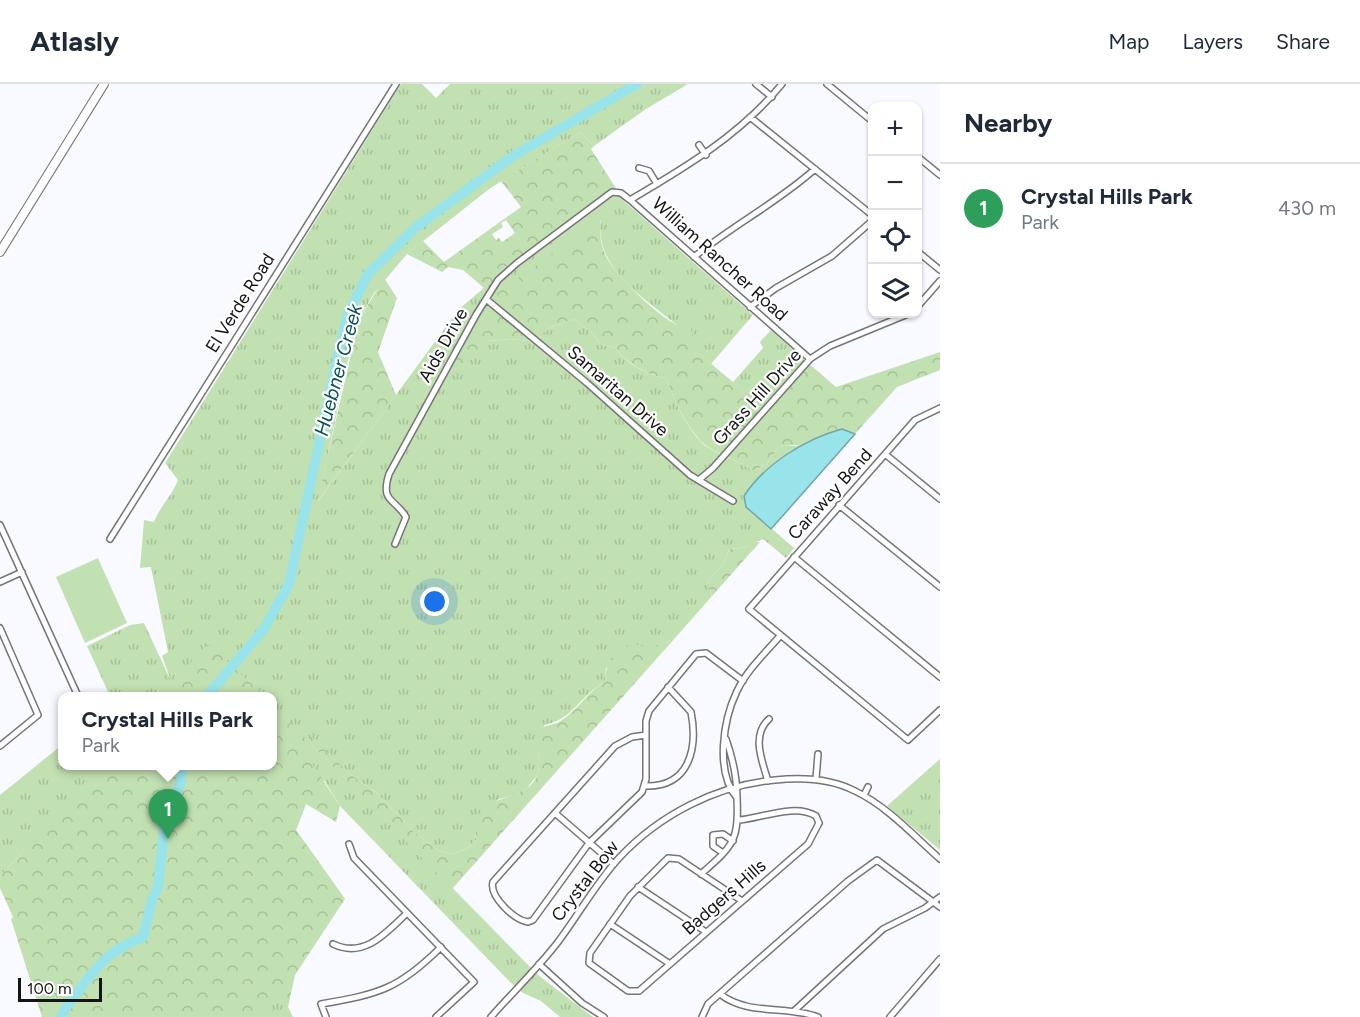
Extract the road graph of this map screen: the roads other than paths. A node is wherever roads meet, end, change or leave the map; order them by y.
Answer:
1 (104, 84) edge
2 (396, 84) edge
3 (756, 84) edge
4 (782, 84) edge
5 (827, 84) edge
6 (772, 97) junction
7 (750, 117) junction
8 (868, 117) edge
9 (699, 145) dead end
10 (706, 155) junction
11 (922, 160) edge
12 (639, 168) dead end
13 (815, 169) junction
14 (940, 175) edge
15 (657, 184) junction
16 (606, 196) joint
17 (630, 200) junction
18 (868, 211) edge
19 (868, 225) edge
20 (0, 252) edge
21 (922, 255) edge
22 (694, 257) junction
23 (940, 270) edge
24 (940, 281) edge
25 (486, 299) junction
26 (922, 301) edge
27 (750, 307) junction
28 (898, 318) edge
29 (810, 359) junction
30 (940, 408) edge
31 (885, 454) junction
32 (700, 479) junction
33 (940, 499) edge
34 (733, 501) dead end
35 (838, 505) junction
36 (0, 525) edge
37 (110, 539) dead end
38 (395, 544) dead end
39 (794, 557) junction
40 (22, 572) junction
41 (0, 582) edge
42 (940, 587) edge
43 (0, 628) edge
44 (780, 636) junction
45 (940, 677) edge
46 (743, 681) junction
47 (668, 687) junction
48 (76, 692) edge
49 (940, 710) edge
50 (770, 719) dead end
51 (646, 735) junction
52 (726, 737) junction
53 (0, 746) edge
54 (818, 754) dead end
55 (816, 779) junction
56 (768, 781) junction
57 (644, 786) junction
58 (739, 787) junction
59 (868, 787) dead end
60 (730, 790) junction
61 (864, 795) junction
62 (737, 798) junction
63 (555, 813) junction
64 (739, 820) junction
65 (819, 823) junction
66 (826, 824) dead end
67 (733, 841) junction
68 (589, 843) junction
69 (349, 844) dead end
70 (723, 853) junction
71 (940, 859) edge
72 (614, 864) junction
73 (701, 874) junction
74 (638, 887) junction
75 (940, 897) edge
76 (742, 901) junction
77 (934, 902) junction
78 (940, 907) edge
79 (406, 913) junction
80 (610, 924) junction
81 (706, 932) junction
82 (333, 944) dead end
83 (441, 947) junction
84 (940, 959) edge
85 (538, 964) junction
86 (670, 964) junction
87 (720, 994) junction
88 (794, 1011) junction
89 (326, 1017) edge
90 (436, 1017) edge
91 (491, 1017) edge
92 (604, 1017) edge
93 (702, 1017) edge
94 (818, 1017) edge
95 (890, 1017) edge

1 - 20 main road
2 - 37 street, El Verde Road
3 - 6 street
4 - 6 street
5 - 8 street
6 - 7 street
7 - 10 street
7 - 13 street
9 - 10 street
10 - 15 street
11 - 14 street
12 - 15 street
13 - 18 street
13 - 22 street
15 - 17 street
16 - 17 street, William Rancher Road
16 - 25 street, Aids Drive
17 - 22 street, William Rancher Road
19 - 27 street
21 - 23 street
22 - 27 street, William Rancher Road
24 - 26 street
25 - 32 street, Samaritan Drive
25 - 38 street, Aids Drive
27 - 29 street, William Rancher Road
28 - 29 street, Grass Hill Drive
29 - 32 street, Grass Hill Drive
30 - 31 street, Caraway Bend
31 - 33 street
31 - 35 street, Caraway Bend
32 - 34 street, Samaritan Drive
35 - 39 street, Caraway Bend
35 - 42 street
36 - 40 street
39 - 44 street, Caraway Bend
39 - 45 street
40 - 41 street
40 - 48 street
43 - 53 street
44 - 46 street
44 - 49 street
46 - 47 street
46 - 52 street
47 - 51 street
47 - 57 street
50 - 56 street
51 - 57 street
51 - 63 street
52 - 58 street
52 - 60 street
54 - 55 street
55 - 56 street, Crystal Bow
55 - 61 street, Crystal Bow
56 - 58 street, Crystal Bow
57 - 68 street
58 - 60 street, Crystal Bow
58 - 62 street
59 - 61 street
60 - 62 street
60 - 72 street, Crystal Bow
61 - 71 street, Crystal Bow
62 - 64 street
63 - 68 street
63 - 68 street
64 - 65 street
64 - 67 street
65 - 66 street
65 - 76 street, Badgers Hills
67 - 70 street
67 - 70 street
68 - 72 street
69 - 79 street
70 - 73 street
72 - 85 street, Crystal Bow
73 - 74 street
73 - 76 street
74 - 80 street
74 - 81 street
75 - 77 street
76 - 81 street, Badgers Hills
77 - 78 street
77 - 87 street
77 - 88 street
79 - 82 street
79 - 83 street
80 - 86 street
80 - 86 street, Badgers Hills
81 - 86 street, Badgers Hills
83 - 89 street
83 - 90 street
84 - 95 street
85 - 91 street, Crystal Bow
85 - 92 street
87 - 88 street
87 - 93 street
88 - 94 street

